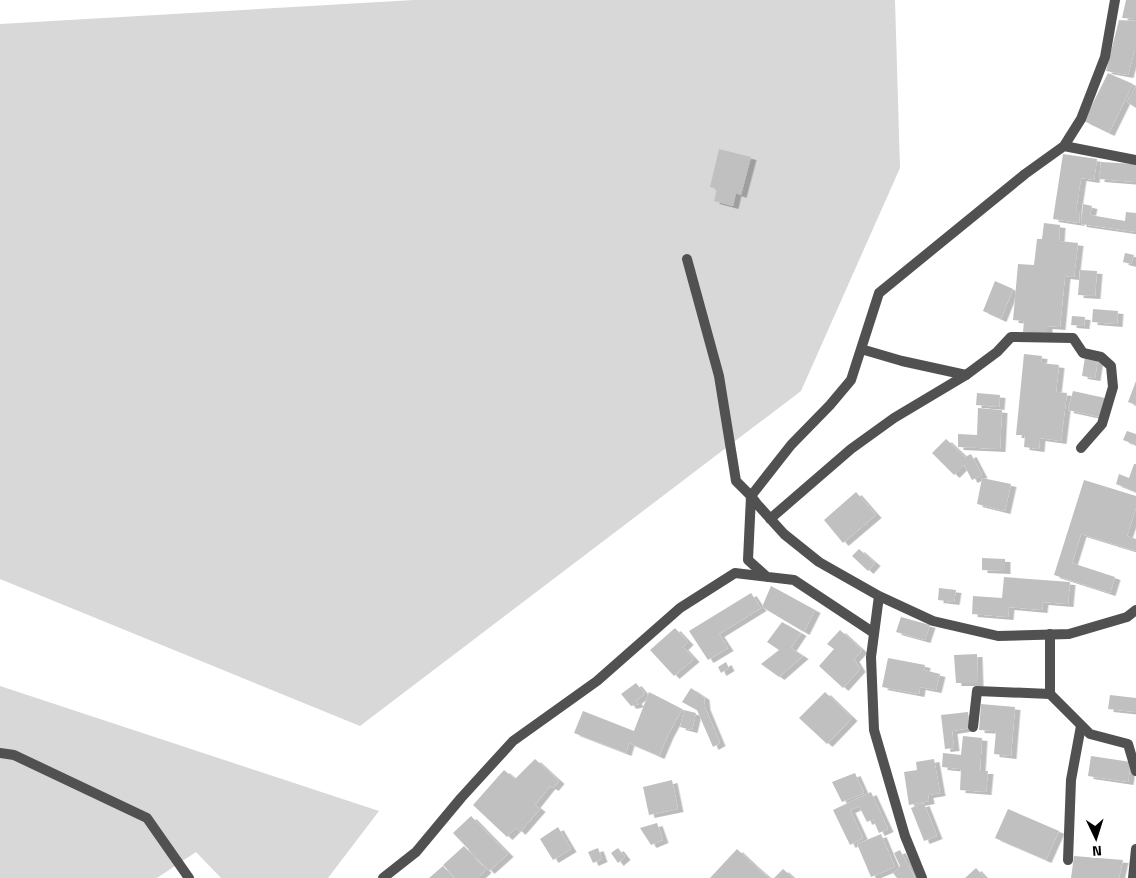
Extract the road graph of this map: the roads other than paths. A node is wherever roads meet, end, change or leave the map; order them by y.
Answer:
1 (1115, 0) edge
2 (1064, 146) junction
3 (1136, 160) edge
4 (687, 259) dead end
5 (861, 348) junction
6 (966, 375) junction
7 (1081, 448) dead end
8 (751, 496) junction
9 (770, 519) junction
10 (767, 577) junction
11 (879, 596) junction
12 (1136, 610) edge
13 (874, 632) junction
14 (1050, 634) junction
15 (1050, 694) junction
16 (1081, 726) junction
17 (973, 727) dead end
18 (0, 753) edge
19 (1136, 771) edge
20 (1136, 849) edge
21 (1068, 860) dead end
22 (189, 878) edge
23 (383, 878) edge
24 (922, 878) edge
25 (1133, 878) edge

1 - 2 street
2 - 3 street
2 - 5 street
4 - 8 street
5 - 6 street
5 - 8 street
6 - 7 street
6 - 9 street
8 - 9 street
8 - 10 street
9 - 11 street
10 - 13 street
10 - 23 street
11 - 13 street
11 - 14 street
12 - 14 street
13 - 24 street
14 - 15 street
15 - 16 street
15 - 17 street
16 - 19 street
16 - 21 street
18 - 22 street
20 - 25 street

